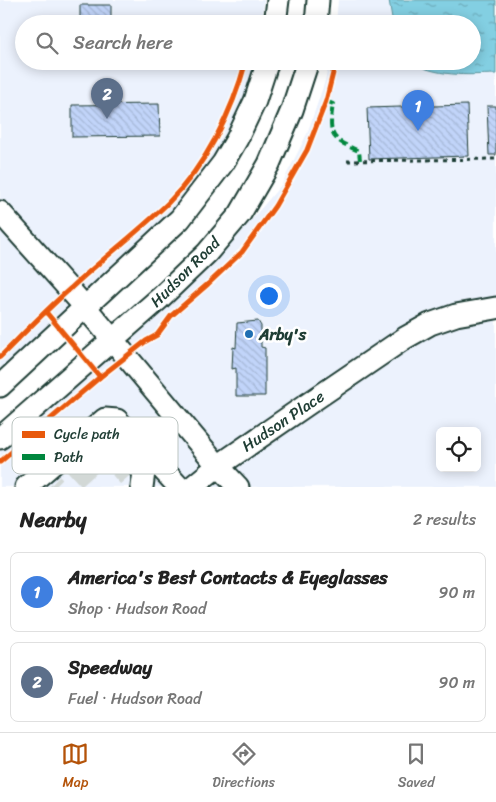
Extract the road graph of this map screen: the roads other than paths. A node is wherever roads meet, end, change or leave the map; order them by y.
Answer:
1 (278, 0) edge
2 (318, 0) edge
3 (277, 15) edge
4 (317, 15) edge
5 (265, 70) edge
6 (305, 70) edge
7 (0, 212) edge
8 (86, 308) junction
9 (496, 308) edge
10 (112, 340) junction
11 (0, 386) edge
12 (24, 417) edge
13 (177, 417) edge
14 (178, 418) edge
15 (12, 428) edge
16 (0, 438) edge
17 (218, 466) junction
18 (49, 474) edge
19 (167, 474) edge
20 (37, 483) edge
21 (179, 487) edge
22 (192, 487) edge
23 (238, 487) edge

1 - 3 street
2 - 4 street
5 - 8 street
6 - 10 street, Hudson Road
7 - 8 street
8 - 10 street
8 - 11 street
9 - 17 street, Hudson Place
10 - 12 street, Hudson Road
10 - 13 street
14 - 17 street
15 - 16 street, Hudson Road
17 - 22 street, Hudson Place
17 - 23 street
18 - 20 street
19 - 21 street

